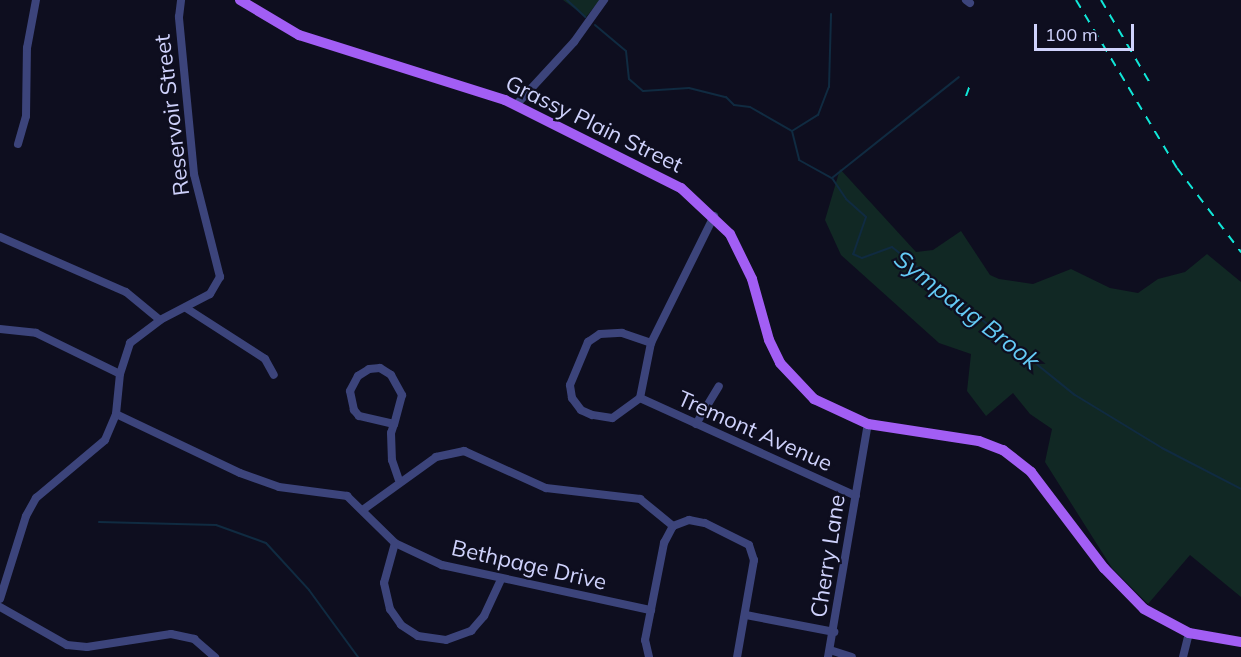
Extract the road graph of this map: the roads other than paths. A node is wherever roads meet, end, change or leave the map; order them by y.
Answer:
1 (36, 0) edge
2 (181, 0) edge
3 (240, 0) edge
4 (604, 0) edge
5 (516, 105) junction
6 (18, 144) dead end
7 (714, 216) junction
8 (0, 237) edge
9 (186, 308) junction
10 (160, 320) junction
11 (0, 329) edge
12 (651, 343) junction
13 (120, 374) junction
14 (274, 375) dead end
15 (719, 386) dead end
16 (640, 398) junction
17 (116, 414) junction
18 (394, 424) junction
19 (696, 424) junction
20 (868, 424) junction
21 (399, 480) junction
22 (856, 496) junction
23 (364, 509) junction
24 (673, 526) junction
25 (395, 543) junction
26 (3, 577) edge
27 (500, 581) junction
28 (0, 599) edge
29 (0, 607) edge
30 (651, 610) junction
31 (746, 615) junction
32 (834, 632) junction
33 (1189, 633) junction
34 (1241, 642) edge
35 (829, 653) edge
36 (215, 657) edge
37 (649, 657) edge
38 (737, 657) edge
39 (852, 657) edge
40 (1183, 657) edge

1 - 6 street
2 - 9 street, Reservoir Street
3 - 5 main road, Grassy Plain Street
4 - 5 street
5 - 7 main road, Grassy Plain Street
7 - 12 street
7 - 20 main road, Grassy Plain Street
8 - 10 street
9 - 10 street, Reservoir Street
9 - 14 street
10 - 13 street, Reservoir Street
11 - 13 street
12 - 16 street
12 - 16 street
13 - 17 street, Reservoir Street
15 - 19 street
16 - 19 street, Tremont Avenue
17 - 23 street, Bethpage Drive
17 - 26 street, Reservoir Street
18 - 18 street
18 - 21 street
19 - 22 street, Tremont Avenue
20 - 22 street, Cherry Lane
20 - 33 main road, Grassy Plain Street
21 - 23 street
21 - 24 street
22 - 32 street, Cherry Lane
23 - 25 street, Bethpage Drive
24 - 30 street
24 - 31 street
25 - 27 street, Bethpage Drive
25 - 27 street
26 - 28 street, Reservoir Street
27 - 30 street, Bethpage Drive
29 - 36 street
30 - 37 street
31 - 32 street
31 - 38 street
32 - 35 street, Cherry Lane
33 - 34 main road, Grassy Plain Street
33 - 40 street
35 - 39 street

